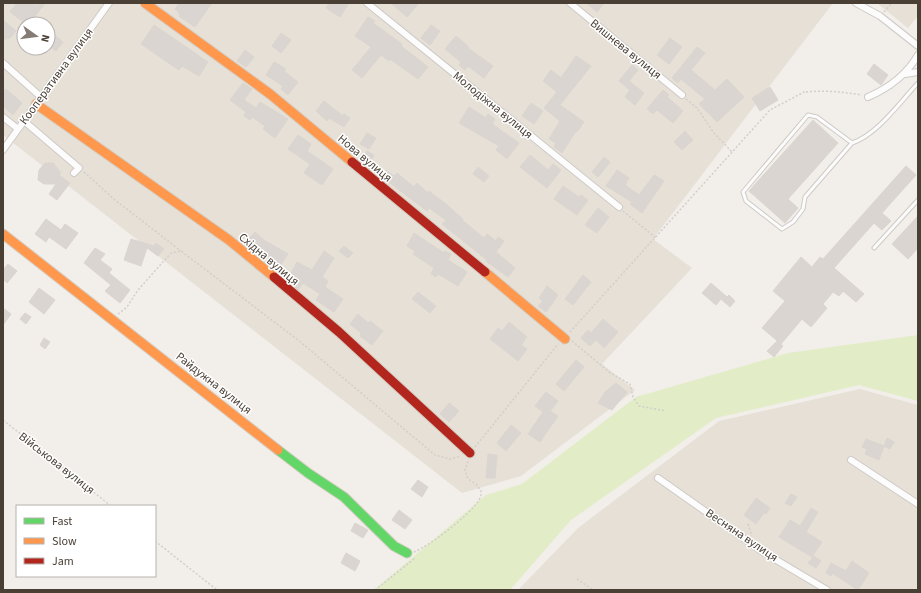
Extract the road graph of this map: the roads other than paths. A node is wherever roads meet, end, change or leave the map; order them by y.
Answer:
1 (109, 3) edge
2 (145, 3) edge
3 (367, 3) edge
4 (570, 3) edge
5 (856, 3) edge
6 (918, 46) edge
7 (918, 55) edge
8 (3, 63) edge
9 (918, 72) edge
10 (905, 74) junction
11 (918, 83) edge
12 (682, 95) road end
13 (868, 96) road end
14 (38, 100) junction
15 (3, 117) edge
16 (24, 121) junction
17 (18, 129) junction
18 (852, 143) junction
19 (3, 150) edge
20 (74, 173) dead end
21 (918, 200) edge
22 (619, 207) road end
23 (3, 234) edge
24 (874, 248) dead end
25 (565, 339) road end
26 (470, 453) road end
27 (851, 460) dead end
28 (658, 478) dead end
29 (918, 504) edge
30 (407, 553) road end
31 (827, 590) edge

1 - 14 street, Кооперативна вулиця
2 - 25 street, Нова вулиця
3 - 22 street, Молодіжна вулиця
4 - 12 street, Вишнева вулиця
5 - 6 street
7 - 10 street
8 - 14 street
9 - 10 street
10 - 13 street
11 - 18 lane
14 - 16 street, Кооперативна вулиця
14 - 26 street, Східна вулиця
15 - 17 street
16 - 17 street, Кооперативна вулиця
16 - 20 street
17 - 19 street, Кооперативна вулиця
18 - 18 lane
21 - 24 lane
23 - 30 street, Райдужна вулиця
27 - 29 street
28 - 31 street, Весняна вулиця

